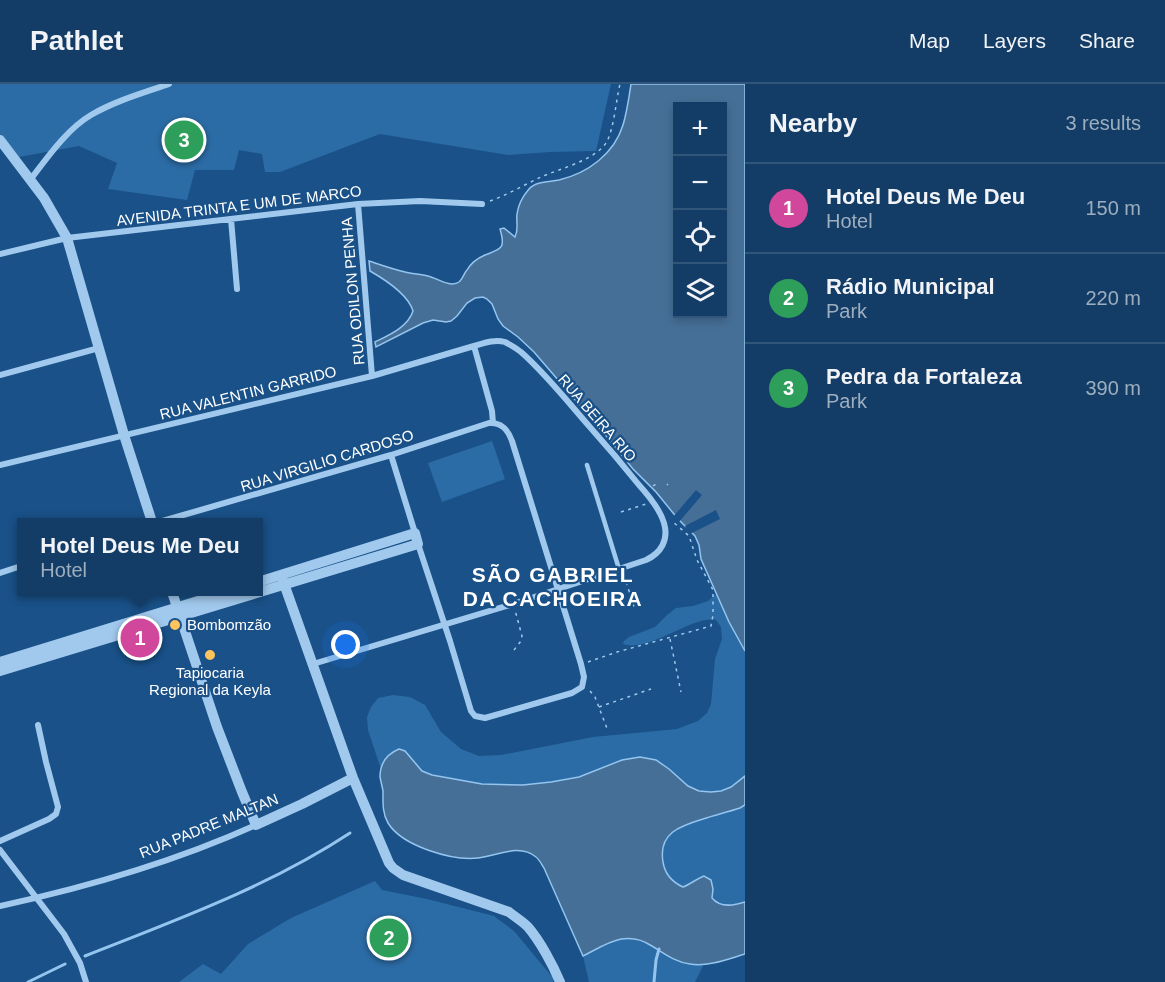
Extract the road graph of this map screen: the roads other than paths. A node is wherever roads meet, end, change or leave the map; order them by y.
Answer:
1 (169, 84) edge
2 (0, 140) edge
3 (30, 180) junction
4 (358, 204) junction
5 (482, 204) road end
6 (231, 219) junction
7 (67, 238) junction
8 (0, 254) edge
9 (237, 289) dead end
10 (500, 341) joint
11 (474, 346) junction
12 (99, 348) junction
13 (0, 375) edge
14 (372, 376) junction
15 (493, 423) junction
16 (124, 435) junction
17 (391, 455) junction
18 (0, 465) edge
19 (587, 465) dead end
20 (151, 518) edge
21 (173, 518) edge
22 (416, 538) junction
23 (17, 567) edge
24 (620, 569) junction
25 (0, 573) edge
26 (283, 580) junction
27 (263, 582) edge
28 (263, 586) edge
29 (557, 589) junction
30 (173, 596) edge
31 (215, 596) edge
32 (230, 596) edge
33 (178, 612) junction
34 (444, 624) junction
35 (0, 662) edge
36 (313, 664) junction
37 (0, 671) edge
38 (38, 725) dead end
39 (353, 778) junction
40 (256, 825) junction
41 (0, 841) edge
42 (0, 850) edge
43 (36, 898) junction
44 (0, 906) edge
45 (86, 982) edge
46 (560, 982) edge

1 - 3 street
2 - 3 street
3 - 7 street
4 - 5 street, AVENIDA TRINTA E UM DE MARCO
4 - 6 street, AVENIDA TRINTA E UM DE MARCO
4 - 14 street, RUA ODILON PENHA
6 - 7 street, AVENIDA TRINTA E UM DE MARCO
6 - 9 street
7 - 8 street, AVENIDA TRINTA E UM DE MARCO
7 - 12 street
10 - 11 street, RUA VALENTIN GARRIDO
10 - 24 street, RUA BEIRA RIO
11 - 14 street, RUA VALENTIN GARRIDO
11 - 15 street
12 - 13 street
12 - 16 street
14 - 16 street, RUA VALENTIN GARRIDO
15 - 17 street, RUA VIRGILIO CARDOSO
15 - 29 street
16 - 18 street, RUA VALENTIN GARRIDO
16 - 20 street
17 - 21 street, RUA VIRGILIO CARDOSO
17 - 22 street
19 - 24 lane
22 - 26 street
22 - 34 street
23 - 25 street
24 - 29 street
26 - 27 street
26 - 28 street
26 - 36 street
29 - 34 street
29 - 34 street
30 - 33 street
31 - 33 street
32 - 33 street
33 - 35 street
33 - 37 street
33 - 40 street
34 - 36 street
36 - 39 street
38 - 41 street
39 - 40 street, RUA PADRE MALTAN
39 - 46 street
40 - 43 street, RUA PADRE MALTAN
42 - 43 street
43 - 44 street, RUA PADRE MALTAN
43 - 45 street

